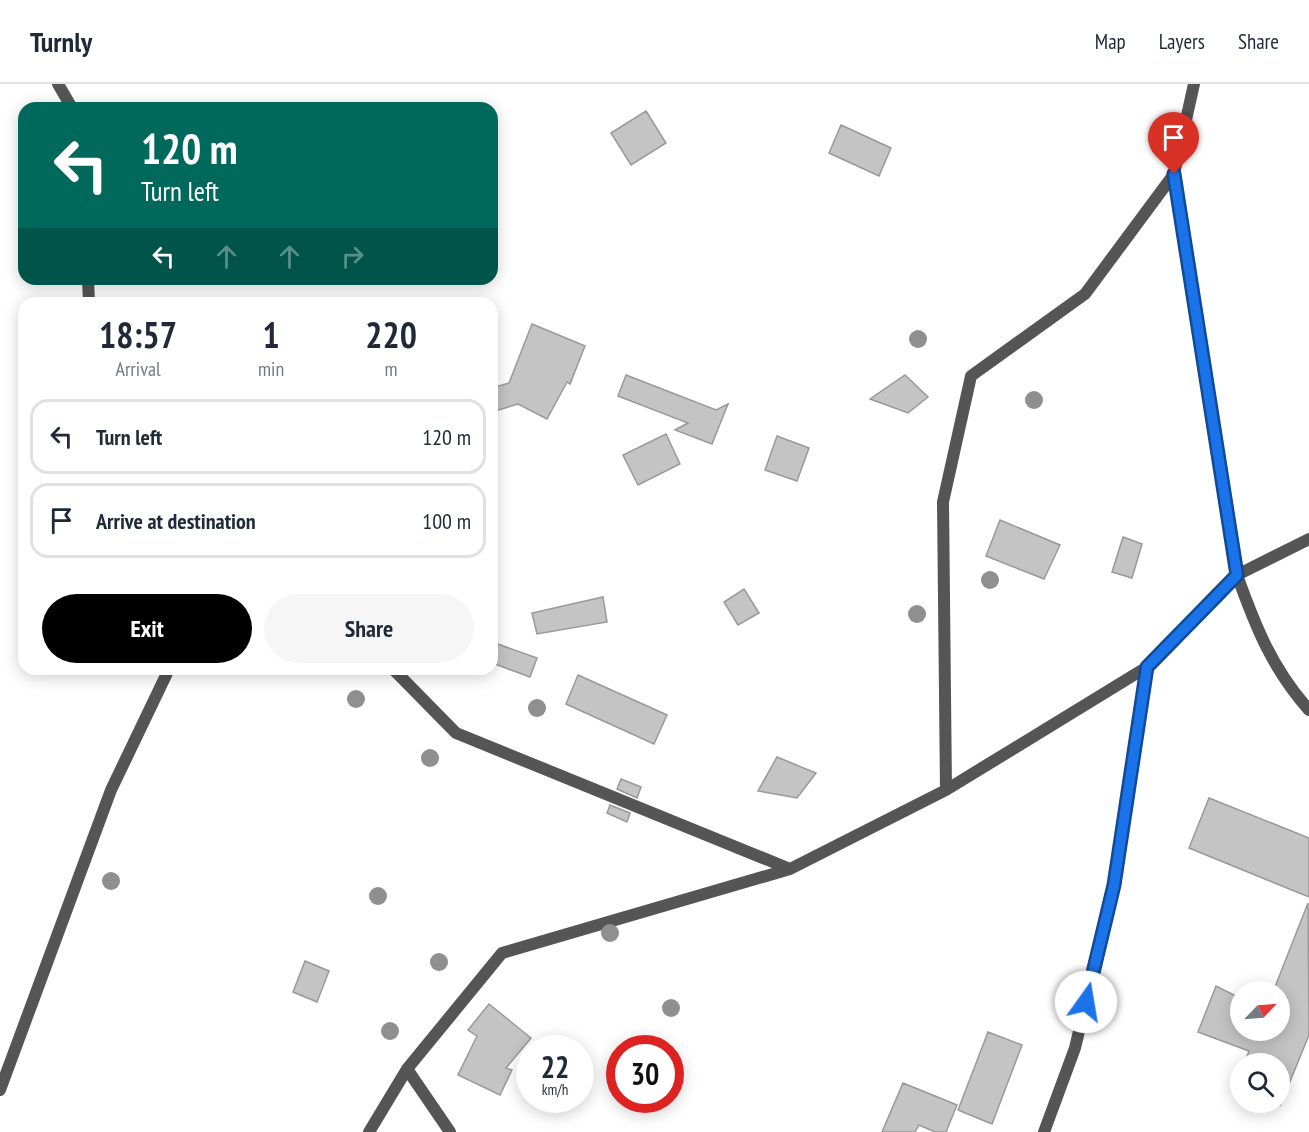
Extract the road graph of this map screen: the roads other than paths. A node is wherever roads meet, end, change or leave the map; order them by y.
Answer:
1 (58, 84) edge
2 (1194, 84) edge
3 (68, 102) edge
4 (1174, 174) junction
5 (1309, 539) edge
6 (1237, 575) junction
7 (1147, 667) junction
8 (166, 675) edge
9 (399, 675) edge
10 (1309, 710) edge
11 (946, 790) junction
12 (790, 869) junction
13 (407, 1069) junction
14 (0, 1090) edge
15 (369, 1132) edge
16 (450, 1132) edge
17 (1044, 1132) edge

1 - 3 street
2 - 4 street
4 - 6 street
4 - 11 street
5 - 6 street
6 - 7 street
6 - 10 street
7 - 11 street
7 - 17 street
8 - 14 street
9 - 12 street
11 - 12 street
12 - 13 street
13 - 15 street
13 - 16 street

